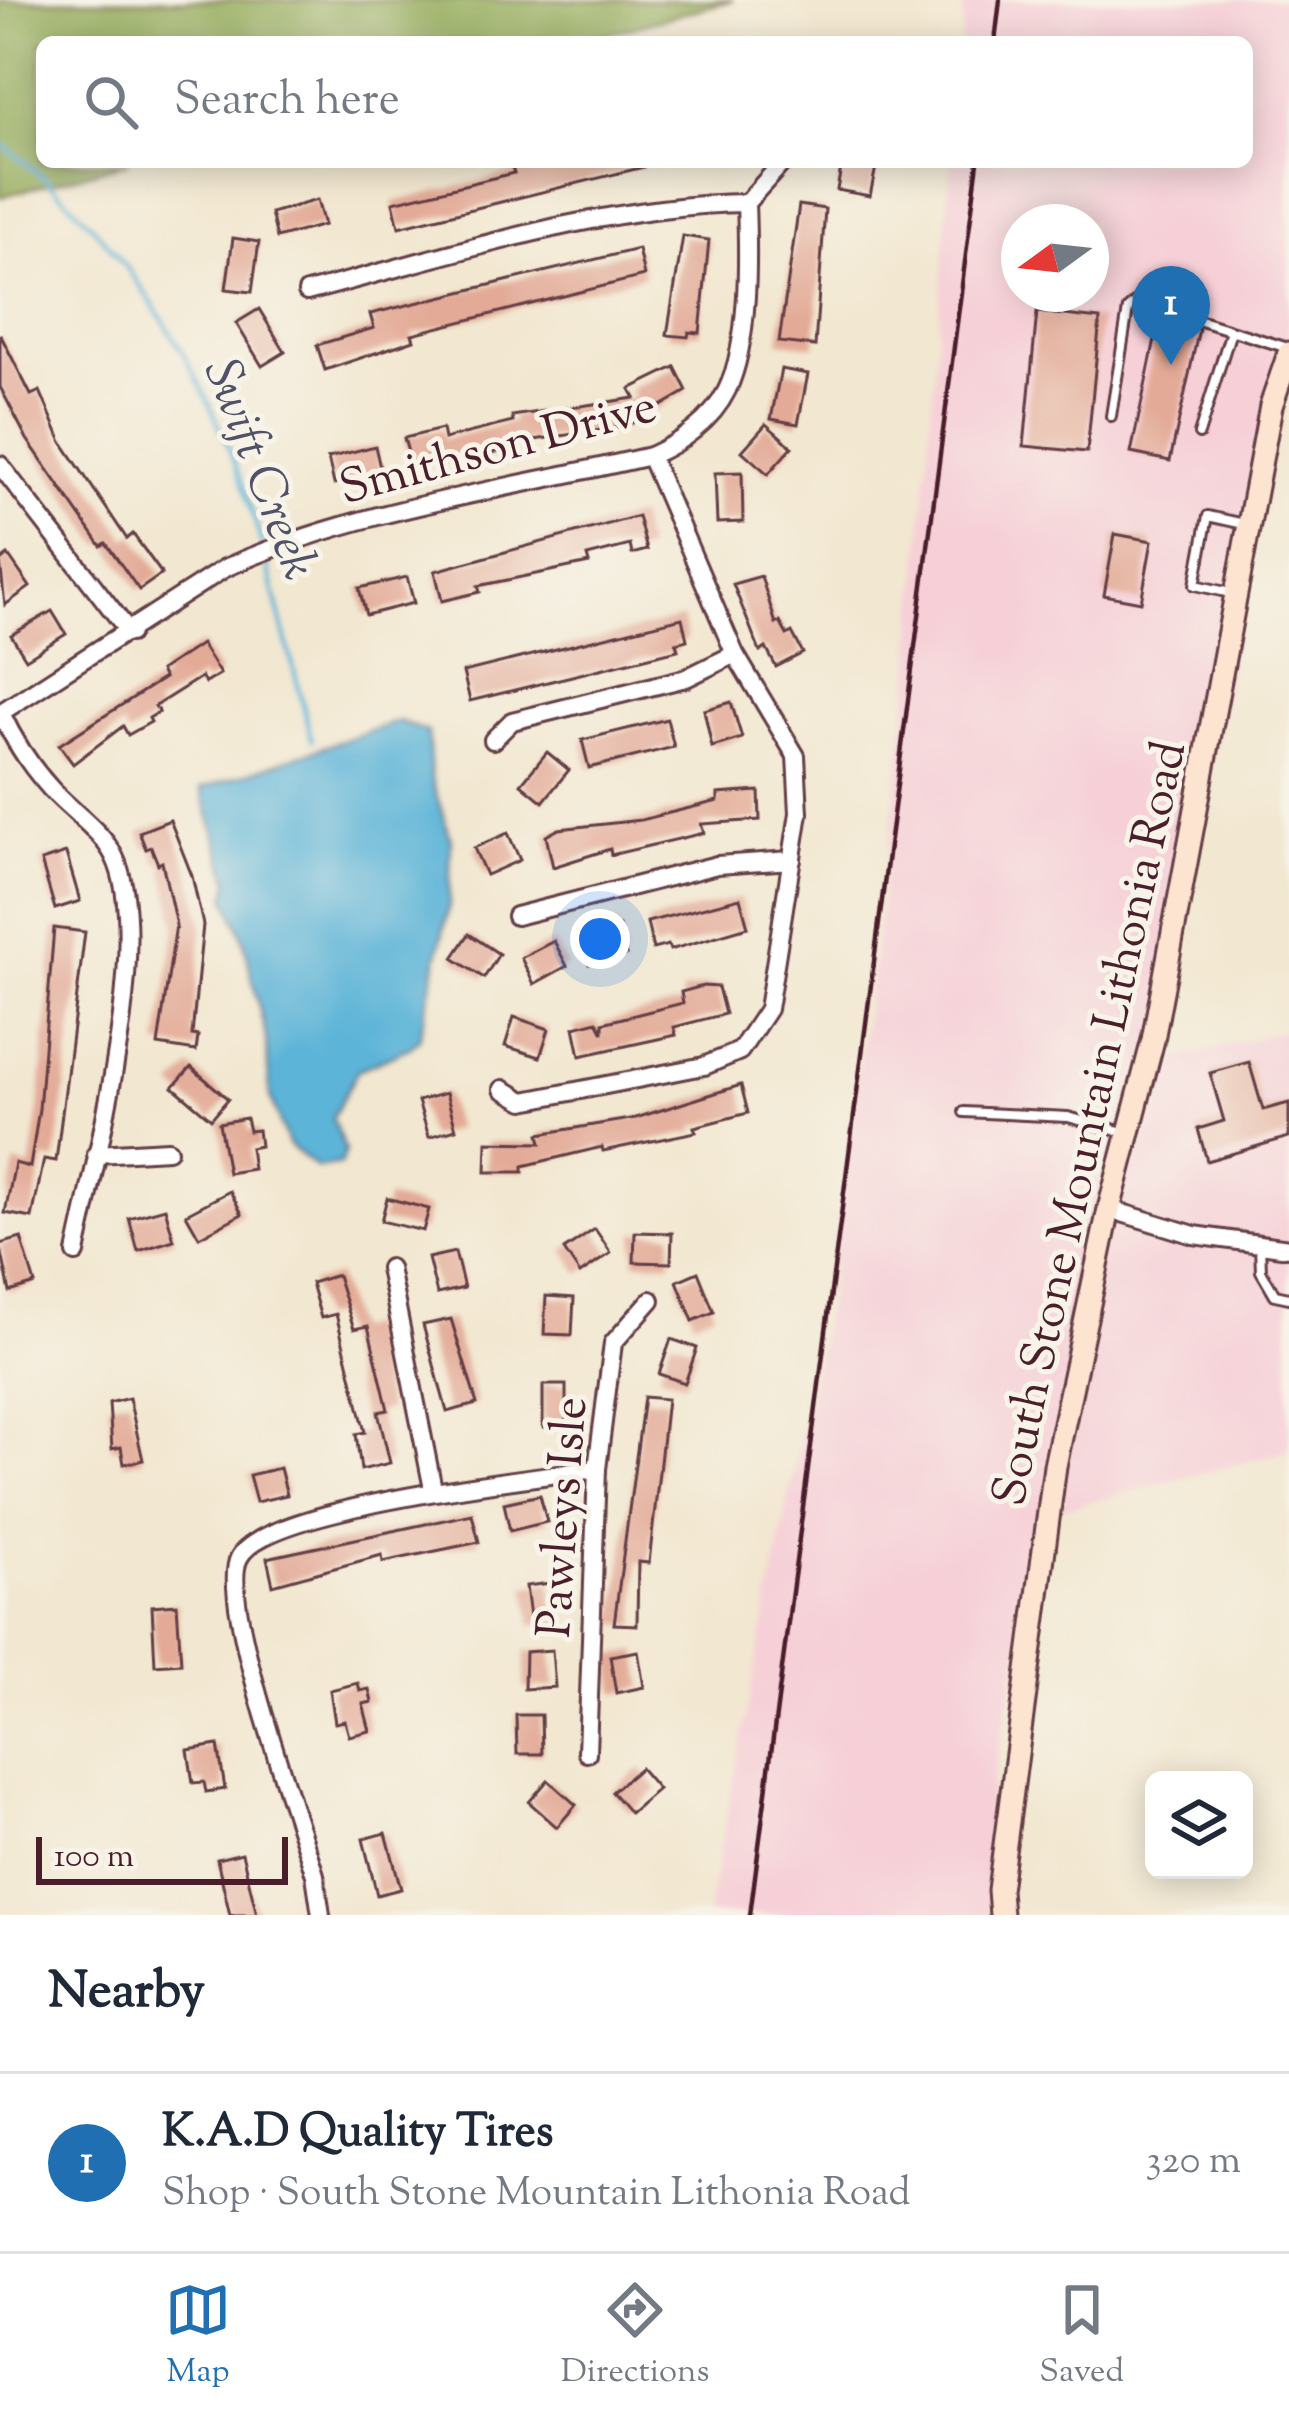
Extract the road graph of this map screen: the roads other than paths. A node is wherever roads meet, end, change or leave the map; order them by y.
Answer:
1 (778, 168) edge
2 (746, 203) junction
3 (307, 292) dead end
4 (1231, 331) junction
5 (1289, 351) edge
6 (1111, 416) dead end
7 (1199, 434) dead end
8 (650, 456) junction
9 (0, 465) edge
10 (1249, 525) junction
11 (1236, 594) junction
12 (130, 633) junction
13 (735, 655) junction
14 (0, 713) edge
15 (493, 740) dead end
16 (792, 860) junction
17 (516, 916) dead end
18 (503, 1089) dead end
19 (964, 1112) dead end
20 (1129, 1133) junction
21 (168, 1150) dead end
22 (97, 1154) junction
23 (1109, 1208) junction
24 (1260, 1244) junction
25 (1289, 1248) edge
26 (76, 1253) dead end
27 (388, 1268) dead end
28 (1289, 1298) edge
29 (651, 1300) dead end
30 (597, 1469) junction
31 (434, 1489) junction
32 (587, 1754) dead end
33 (321, 1915) edge
34 (1001, 1915) edge

1 - 2 street
2 - 3 street
2 - 8 street, Smithson Drive
4 - 5 lane
4 - 6 lane
4 - 7 lane
5 - 10 main road, South Stone Mountain Lithonia Road
8 - 12 street, Smithson Drive
8 - 13 street
9 - 12 street
10 - 11 main road, South Stone Mountain Lithonia Road
10 - 11 lane
11 - 20 main road, South Stone Mountain Lithonia Road
12 - 14 street, Smithson Drive
13 - 15 street
13 - 16 street
14 - 22 street
16 - 17 street
16 - 18 street
19 - 20 lane
20 - 23 main road, South Stone Mountain Lithonia Road
21 - 22 street
22 - 26 street
23 - 24 street
23 - 34 main road, South Stone Mountain Lithonia Road
24 - 25 street
24 - 28 lane
27 - 31 street
29 - 30 street, Pawleys Isle
30 - 31 street
30 - 32 street, Pawleys Isle
31 - 33 street

